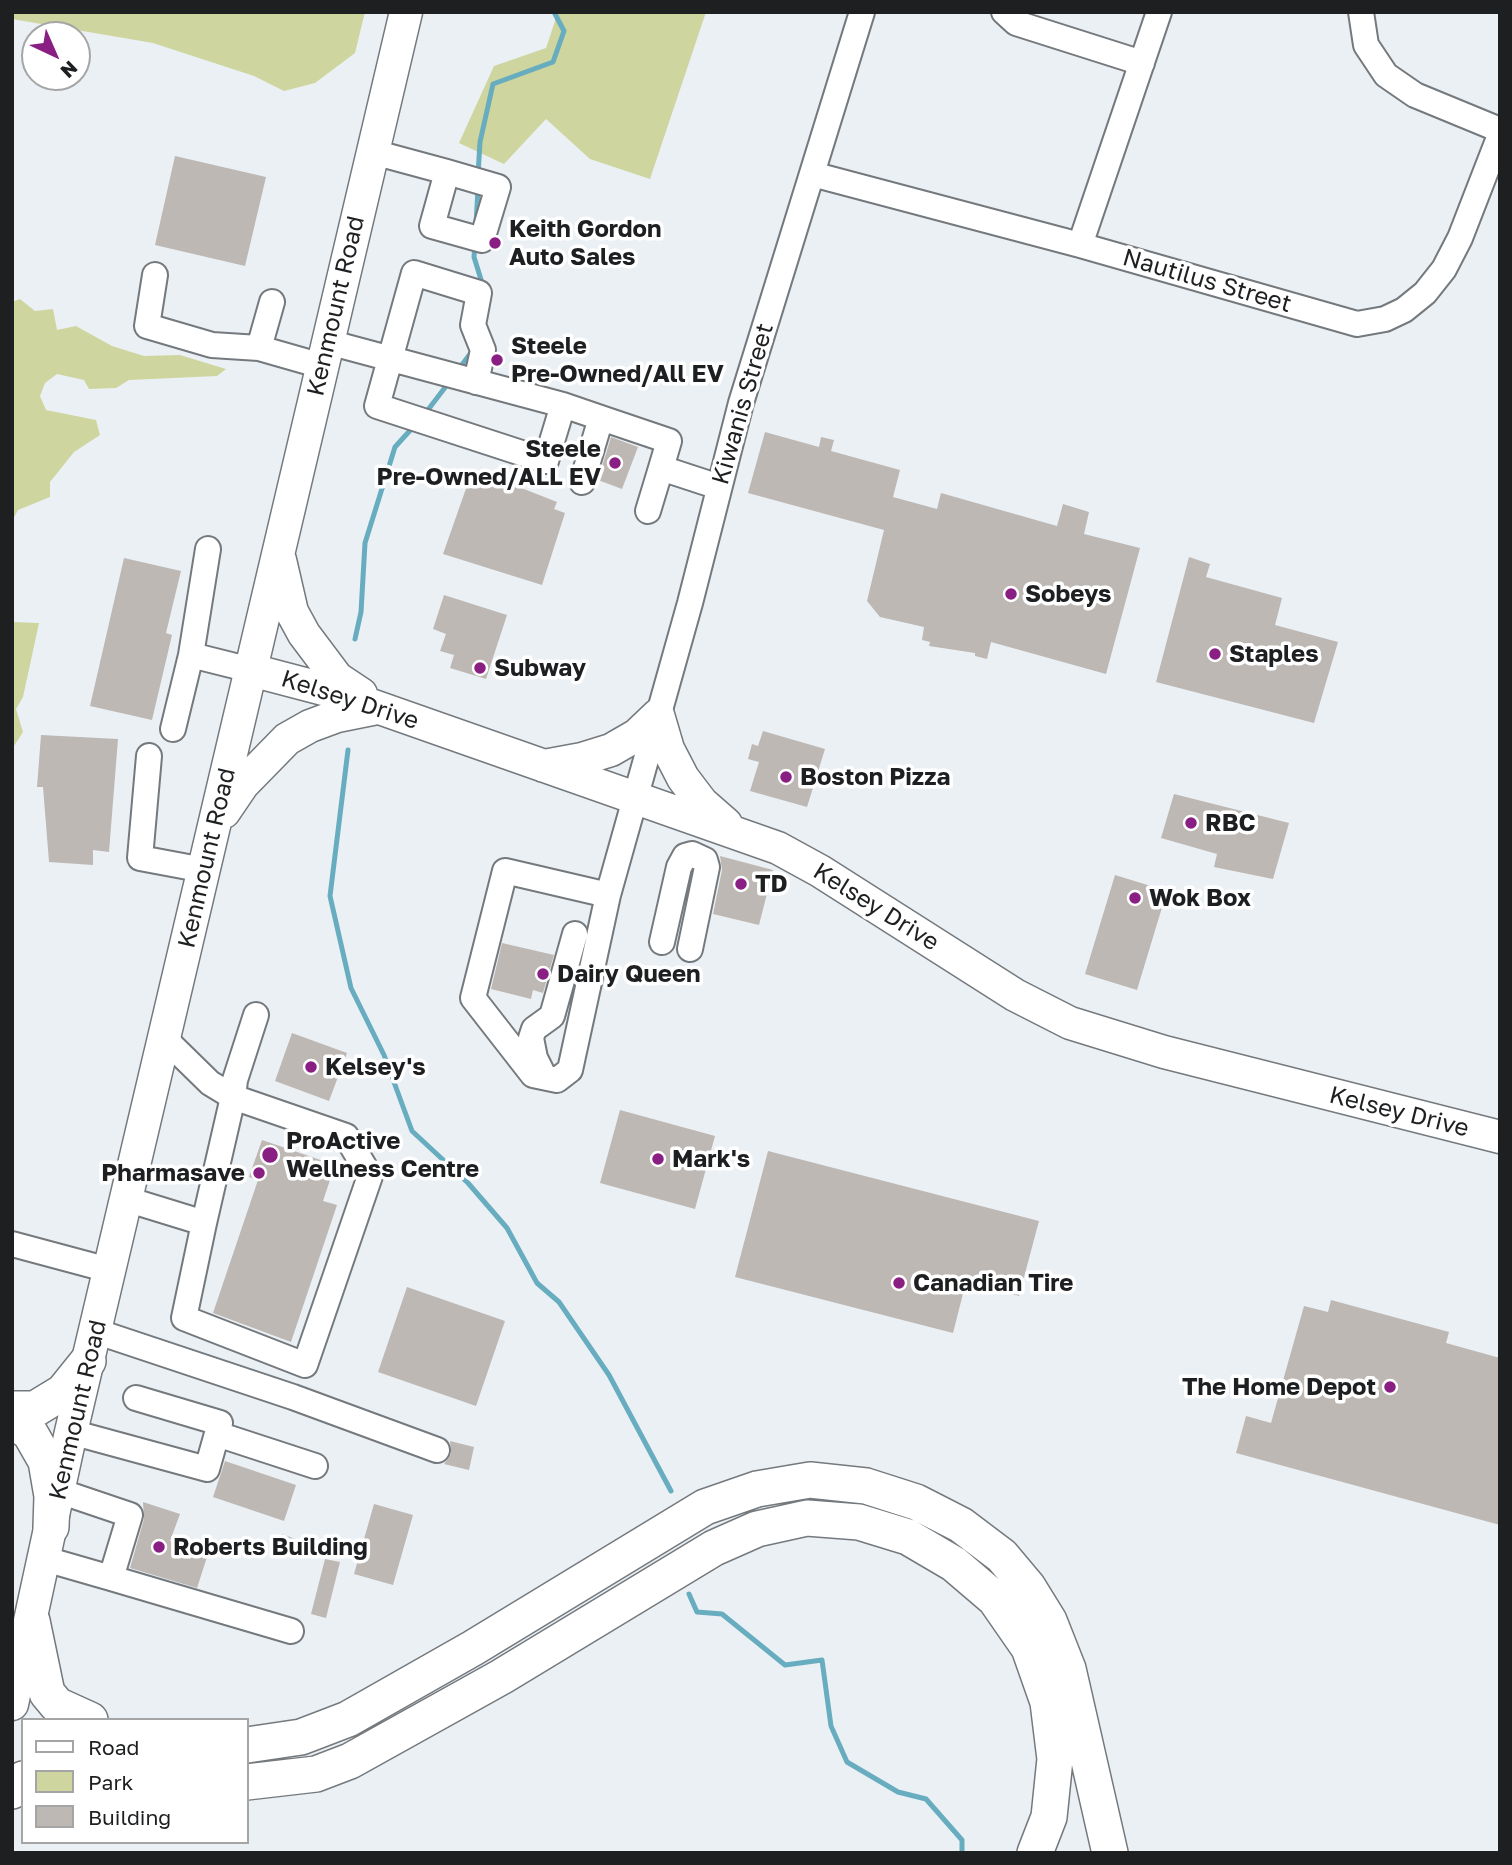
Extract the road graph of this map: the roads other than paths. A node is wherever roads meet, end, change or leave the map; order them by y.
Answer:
1 (405, 12) edge
2 (862, 12) edge
3 (1004, 12) edge
4 (1159, 12) edge
5 (1361, 12) edge
6 (1142, 63) junction
7 (1500, 133) edge
8 (373, 152) junction
9 (447, 172) dead end
10 (812, 174) junction
11 (1080, 245) junction
12 (155, 275) dead end
13 (272, 302) dead end
14 (259, 348) junction
15 (325, 354) junction
16 (390, 358) junction
17 (476, 382) junction
18 (563, 405) junction
19 (601, 418) junction
20 (661, 468) junction
21 (582, 482) dead end
22 (719, 487) junction
23 (648, 511) dead end
24 (208, 548) dead end
25 (279, 551) junction
26 (191, 655) junction
27 (251, 670) junction
28 (379, 708) junction
29 (658, 715) junction
30 (173, 729) dead end
31 (149, 756) dead end
32 (544, 766) junction
33 (635, 798) junction
34 (215, 825) junction
35 (735, 831) junction
36 (204, 870) junction
37 (608, 895) junction
38 (575, 934) dead end
39 (662, 942) dead end
40 (690, 949) dead end
41 (256, 1015) dead end
42 (164, 1038) junction
43 (546, 1080) junction
44 (233, 1097) junction
45 (1500, 1138) edge
46 (126, 1199) junction
47 (204, 1223) junction
48 (12, 1244) edge
49 (109, 1269) junction
50 (92, 1346) junction
51 (305, 1365) junction
52 (293, 1396) junction
53 (136, 1398) dead end
54 (12, 1409) edge
55 (12, 1420) edge
56 (71, 1432) junction
57 (217, 1434) junction
58 (437, 1450) dead end
59 (315, 1465) dead end
60 (59, 1491) junction
61 (48, 1543) junction
62 (111, 1578) junction
63 (32, 1621) junction
64 (291, 1631) dead end
65 (12, 1704) edge
66 (86, 1718) edge
67 (248, 1745) edge
68 (248, 1782) edge
69 (1035, 1853) edge
70 (1110, 1853) edge

1 - 8 main road, Kenmount Road
2 - 10 street, Kiwanis Street
3 - 6 street
4 - 6 street
5 - 7 street
6 - 11 street
7 - 11 street, Nautilus Street
8 - 9 street
8 - 15 main road, Kenmount Road
10 - 11 street, Nautilus Street
10 - 22 street, Kiwanis Street
12 - 14 street
13 - 14 street
14 - 15 street
15 - 16 street
15 - 25 main road, Kenmount Road
16 - 17 street
16 - 17 street
16 - 18 street
17 - 18 street
18 - 19 street
19 - 20 street
19 - 21 street
20 - 22 street
20 - 23 street
22 - 29 street, Kiwanis Street
24 - 26 street
25 - 27 main road, Kenmount Road
25 - 28 main road
26 - 27 street
26 - 30 street
27 - 28 main road, Kelsey Drive
27 - 34 main road, Kenmount Road
28 - 32 main road, Kelsey Drive
28 - 34 main road
29 - 32 main road
29 - 33 street, Kiwanis Street
29 - 35 main road
31 - 36 street
32 - 33 main road, Kelsey Drive
33 - 35 main road, Kelsey Drive
33 - 37 street, Kiwanis Street
34 - 36 main road, Kenmount Road
35 - 45 main road, Kelsey Drive
36 - 42 main road, Kenmount Road
37 - 43 street, Kiwanis Street
37 - 43 street
38 - 43 street
39 - 40 street
41 - 44 street
42 - 44 street
42 - 46 main road, Kenmount Road
44 - 47 street
44 - 51 street
46 - 47 street
46 - 49 main road, Kenmount Road
47 - 51 street
48 - 49 street
49 - 50 main road, Kenmount Road
50 - 52 street
50 - 54 highway
50 - 56 main road, Kenmount Road
51 - 52 street
52 - 58 street
53 - 57 street
55 - 61 highway
56 - 57 street
56 - 60 main road, Kenmount Road
57 - 59 street
60 - 61 main road, Kenmount Road
60 - 62 street
61 - 62 street
61 - 63 main road, Kenmount Road
62 - 64 street
63 - 65 main road, Kenmount Road
63 - 66 highway
67 - 70 highway
68 - 69 highway

